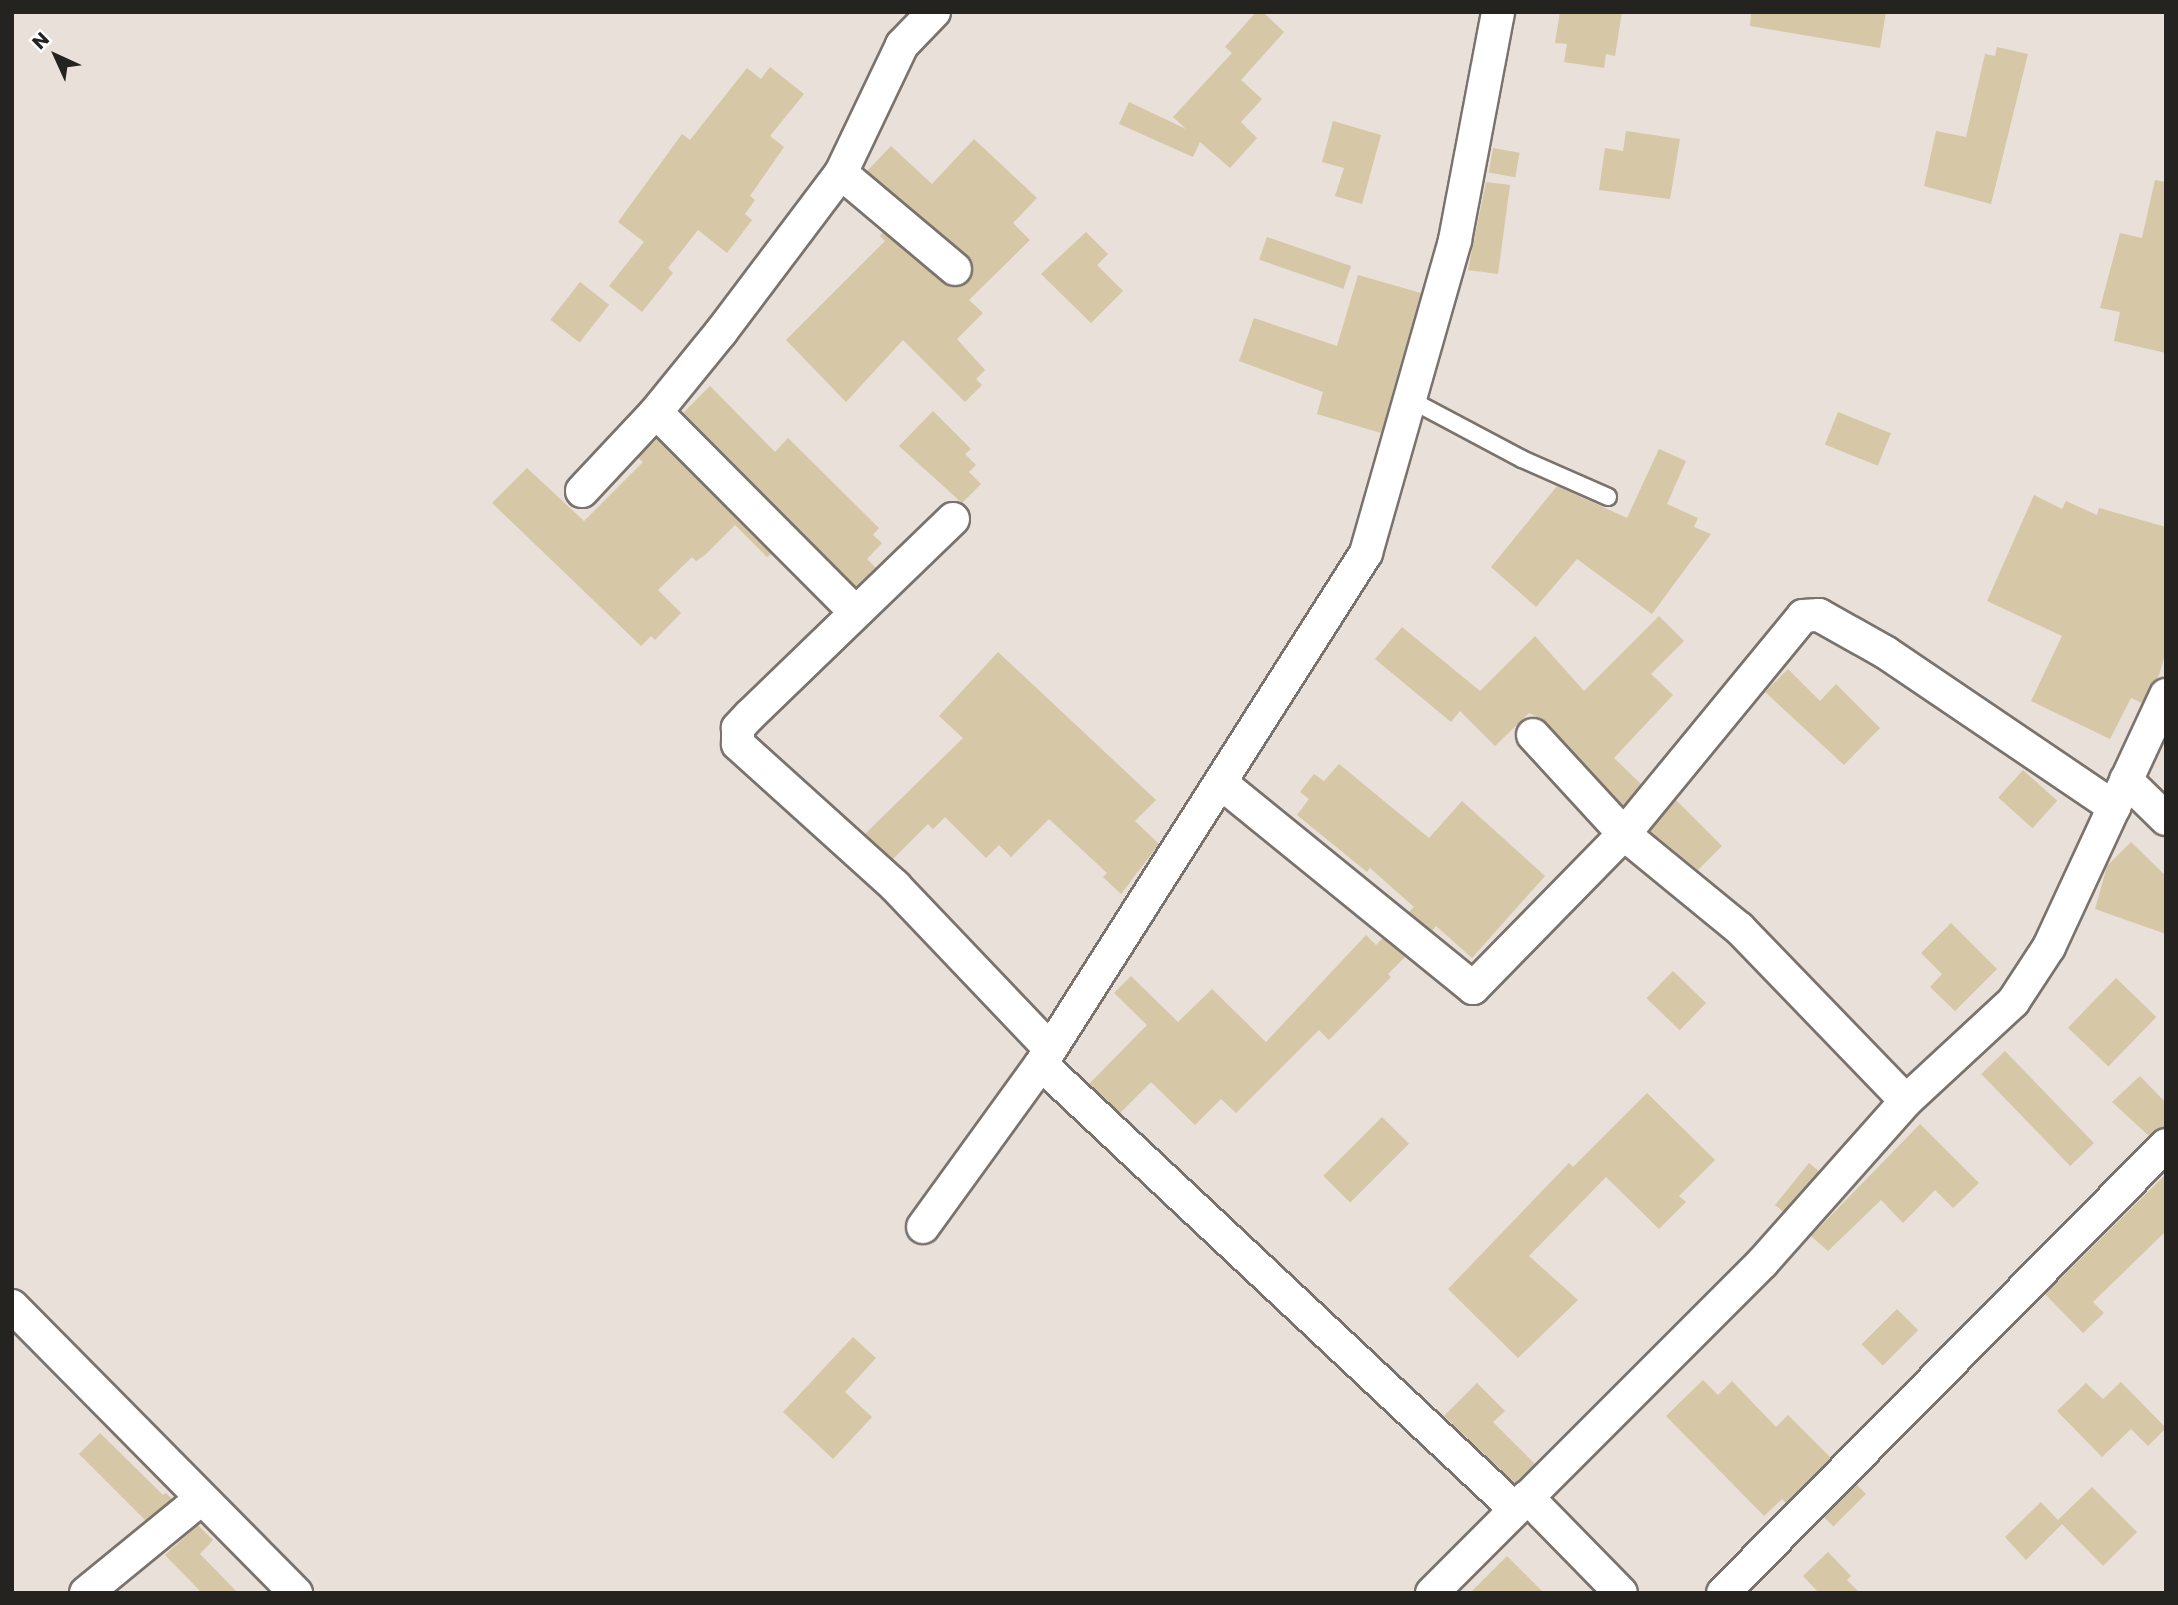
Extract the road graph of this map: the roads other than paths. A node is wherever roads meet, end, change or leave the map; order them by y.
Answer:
1 (934, 12) edge
2 (1498, 12) edge
3 (841, 173) junction
4 (955, 269) dead end
5 (1411, 400) junction
6 (656, 412) junction
7 (582, 491) dead end
8 (1608, 497) dead end
9 (953, 519) dead end
10 (855, 612) junction
11 (2166, 695) edge
12 (1533, 735) dead end
13 (1221, 783) junction
14 (2120, 793) junction
15 (2166, 819) edge
16 (1624, 834) junction
17 (1045, 1057) junction
18 (1906, 1101) junction
19 (2166, 1144) edge
20 (923, 1227) dead end
21 (12, 1306) edge
22 (201, 1499) junction
23 (1521, 1503) junction
24 (86, 1593) edge
25 (296, 1593) edge
26 (1432, 1593) edge
27 (1621, 1593) edge
28 (1723, 1593) edge

1 - 3 street
2 - 5 street
3 - 4 street
3 - 6 street
5 - 8 lane
5 - 13 street
6 - 7 street
6 - 10 street
9 - 10 street
10 - 17 street
11 - 14 street
12 - 16 street
13 - 16 street
13 - 17 street
14 - 15 street
14 - 16 street
14 - 18 street
16 - 18 street
17 - 20 street
17 - 23 street
18 - 23 street
19 - 28 street
21 - 22 street
22 - 24 street
22 - 25 street
23 - 26 street
23 - 27 street

